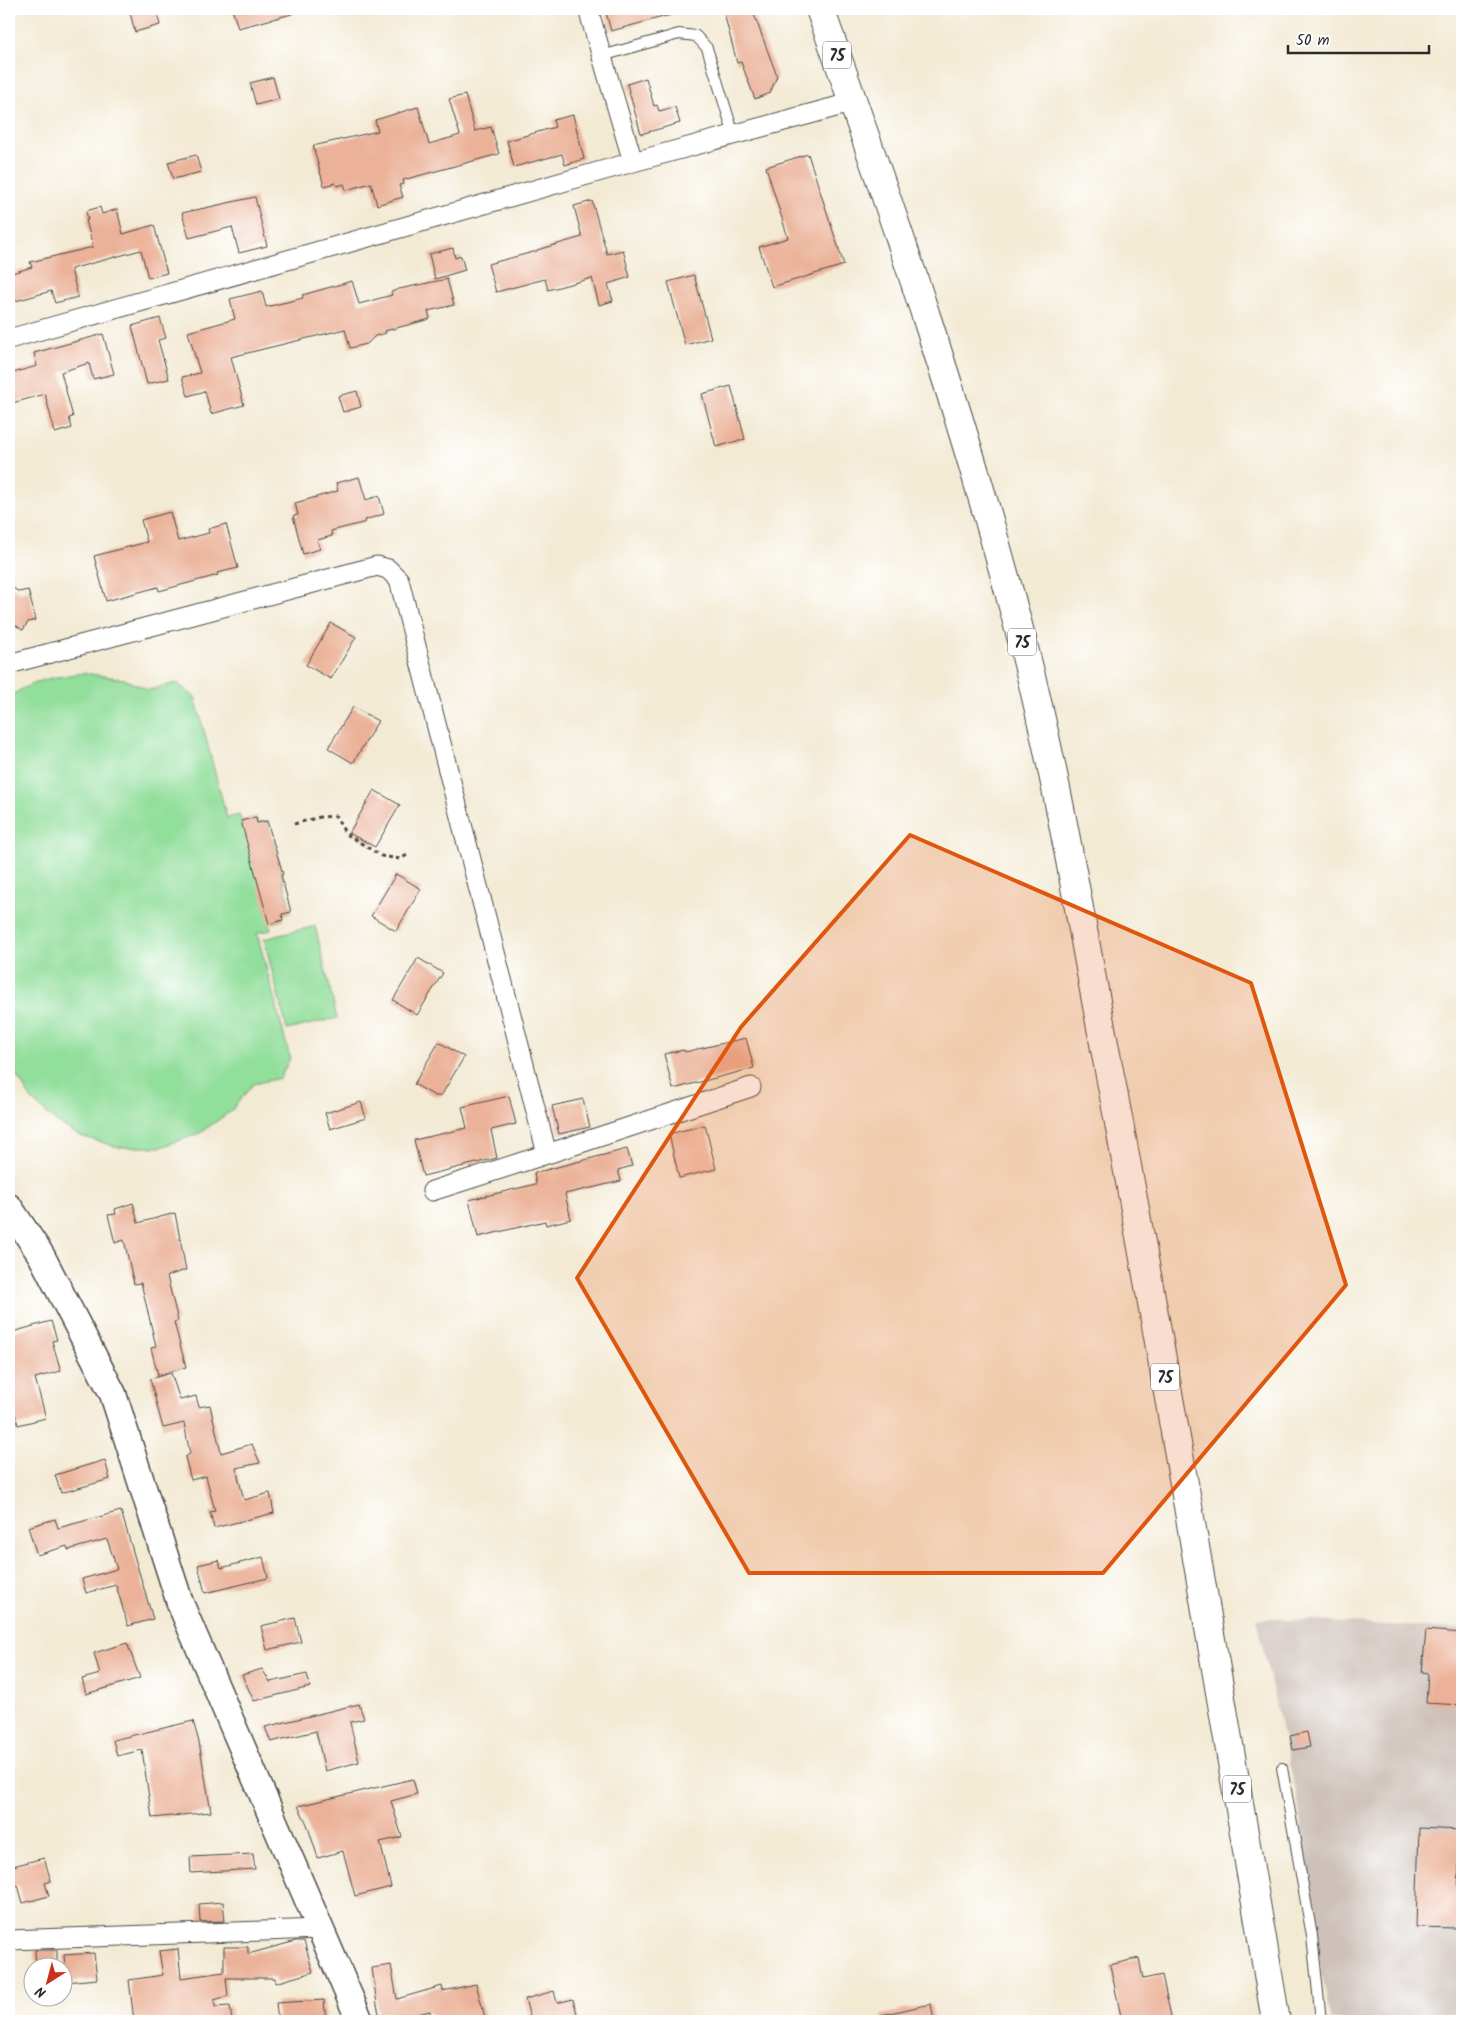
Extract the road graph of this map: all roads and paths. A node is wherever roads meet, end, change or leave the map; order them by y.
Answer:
1 (588, 9) edge
2 (820, 9) edge
3 (602, 56) junction
4 (854, 102) junction
5 (734, 135) junction
6 (633, 162) junction
7 (9, 339) edge
8 (9, 664) edge
9 (294, 824) dead end
10 (409, 854) dead end
11 (751, 1087) dead end
12 (547, 1154) junction
13 (432, 1191) dead end
14 (9, 1207) edge
15 (1282, 1768) dead end
16 (321, 1929) junction
17 (9, 1940) edge
18 (360, 2021) edge
19 (1276, 2021) edge
20 (1321, 2021) edge

1 - 3 street
2 - 4 main road, 75
3 - 5 lane
3 - 6 street
4 - 5 street
4 - 19 main road, 75
5 - 6 street
6 - 7 street
8 - 12 street
9 - 10 path
11 - 12 street
12 - 13 street
14 - 16 street
15 - 20 lane
16 - 17 street
16 - 18 street

